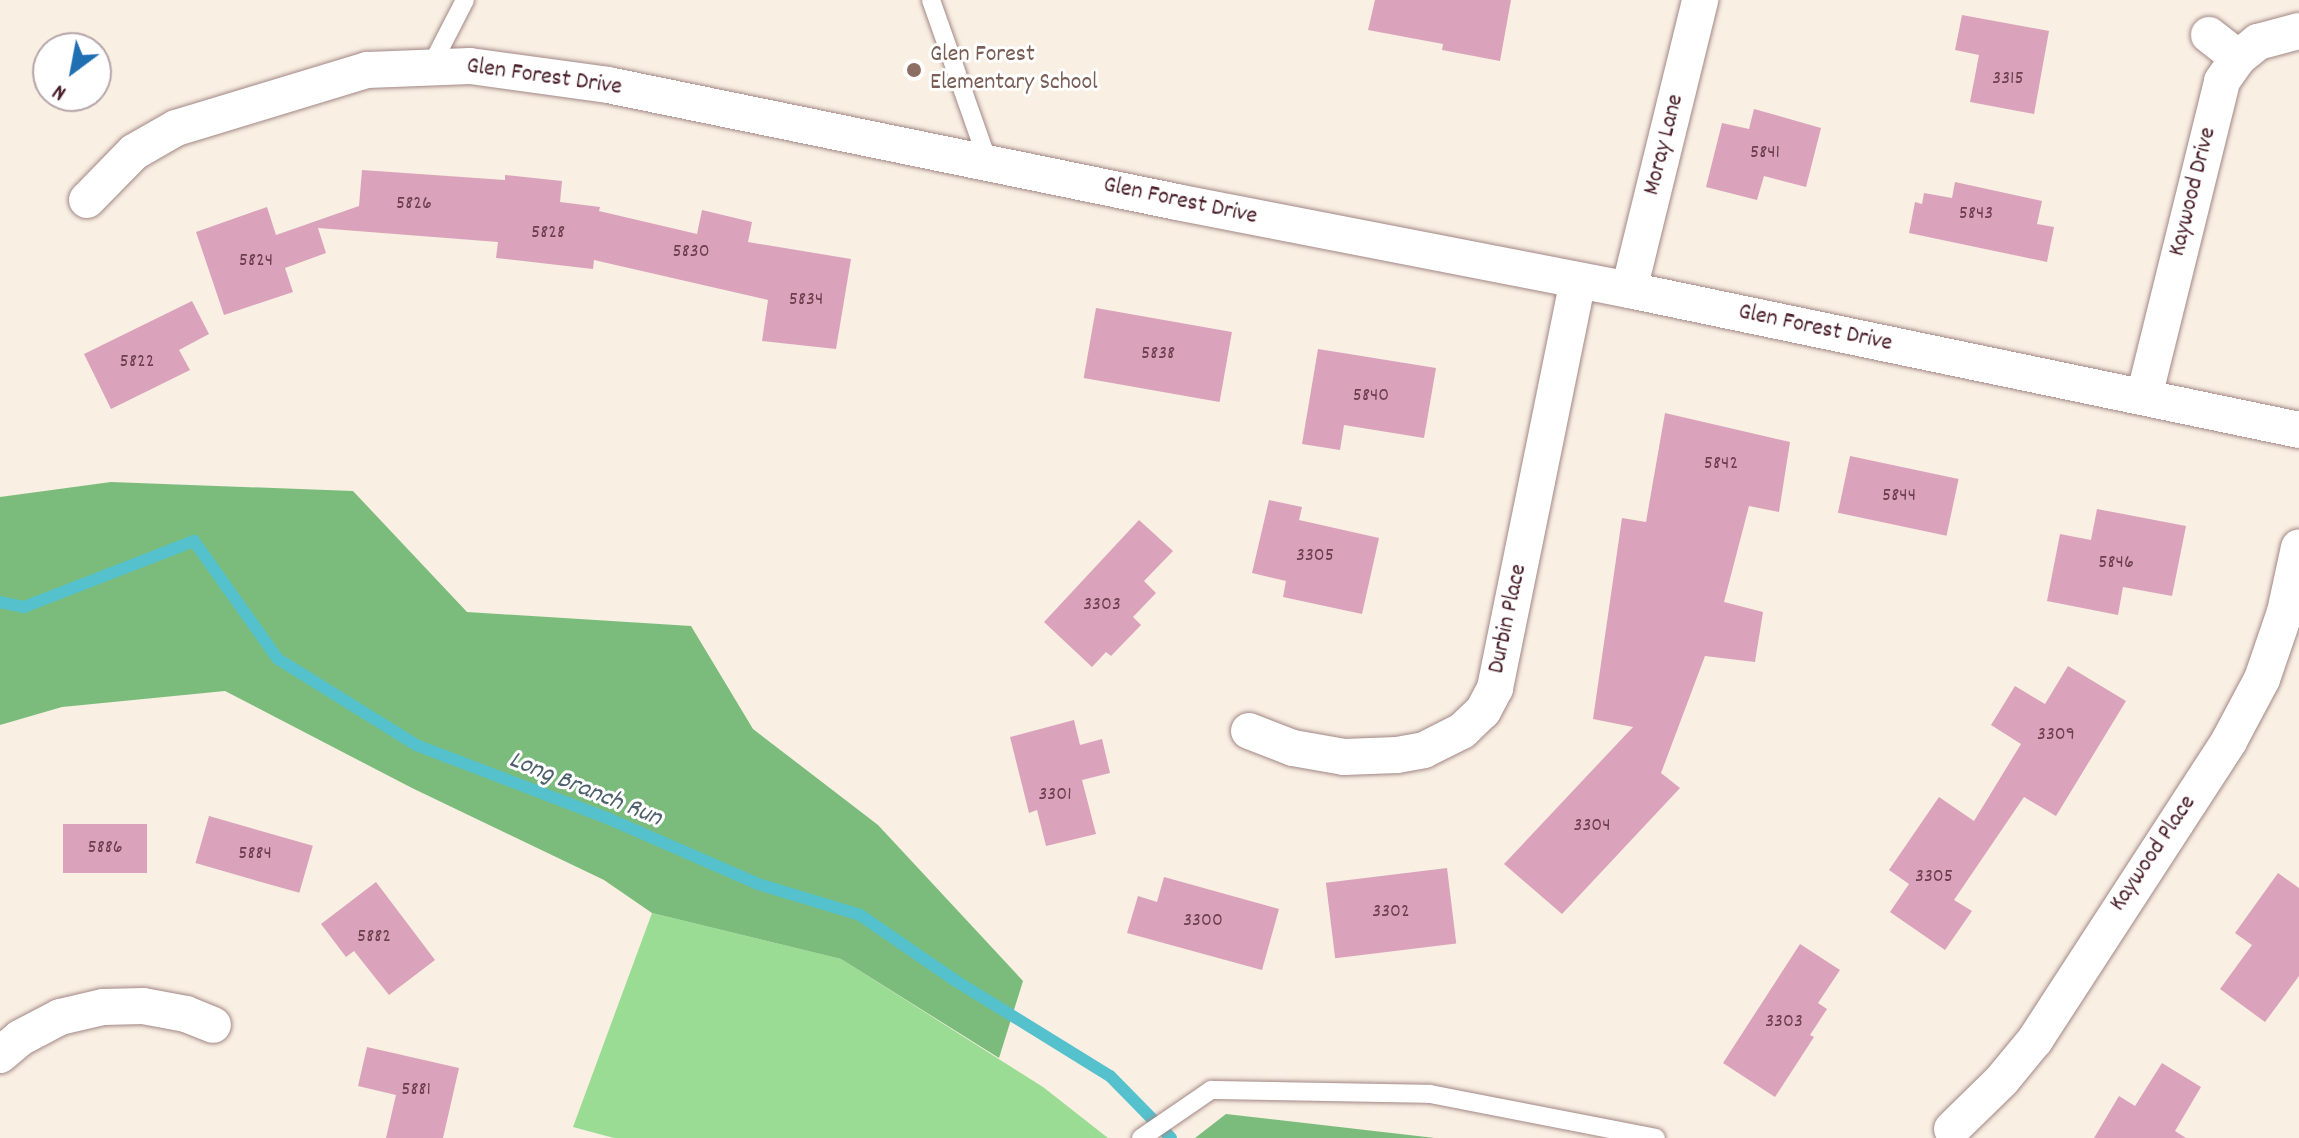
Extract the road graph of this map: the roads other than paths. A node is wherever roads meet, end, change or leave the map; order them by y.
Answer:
1 (465, 0) edge
2 (931, 0) edge
3 (1700, 0) edge
4 (2299, 31) edge
5 (2209, 35) dead end
6 (2238, 58) junction
7 (431, 66) junction
8 (988, 162) junction
9 (87, 200) dead end
10 (1578, 280) junction
11 (1629, 290) junction
12 (2144, 397) junction
13 (2299, 430) edge
14 (2299, 547) edge
15 (1249, 731) dead end
16 (213, 1025) dead end
17 (0, 1055) edge
18 (1943, 1134) edge
19 (1141, 1138) edge
20 (1656, 1138) edge

1 - 7 lane
2 - 8 lane
3 - 11 street, Moray Lane
4 - 6 street
5 - 6 street
6 - 12 street, Kaywood Drive
7 - 8 street, Glen Forest Drive
7 - 9 street, Glen Forest Drive
8 - 10 street, Glen Forest Drive
10 - 11 street, Glen Forest Drive
10 - 15 street, Durbin Place
11 - 12 street, Glen Forest Drive
12 - 13 street, Glen Forest Drive
14 - 18 street, Kaywood Place
16 - 17 street
19 - 20 lane

